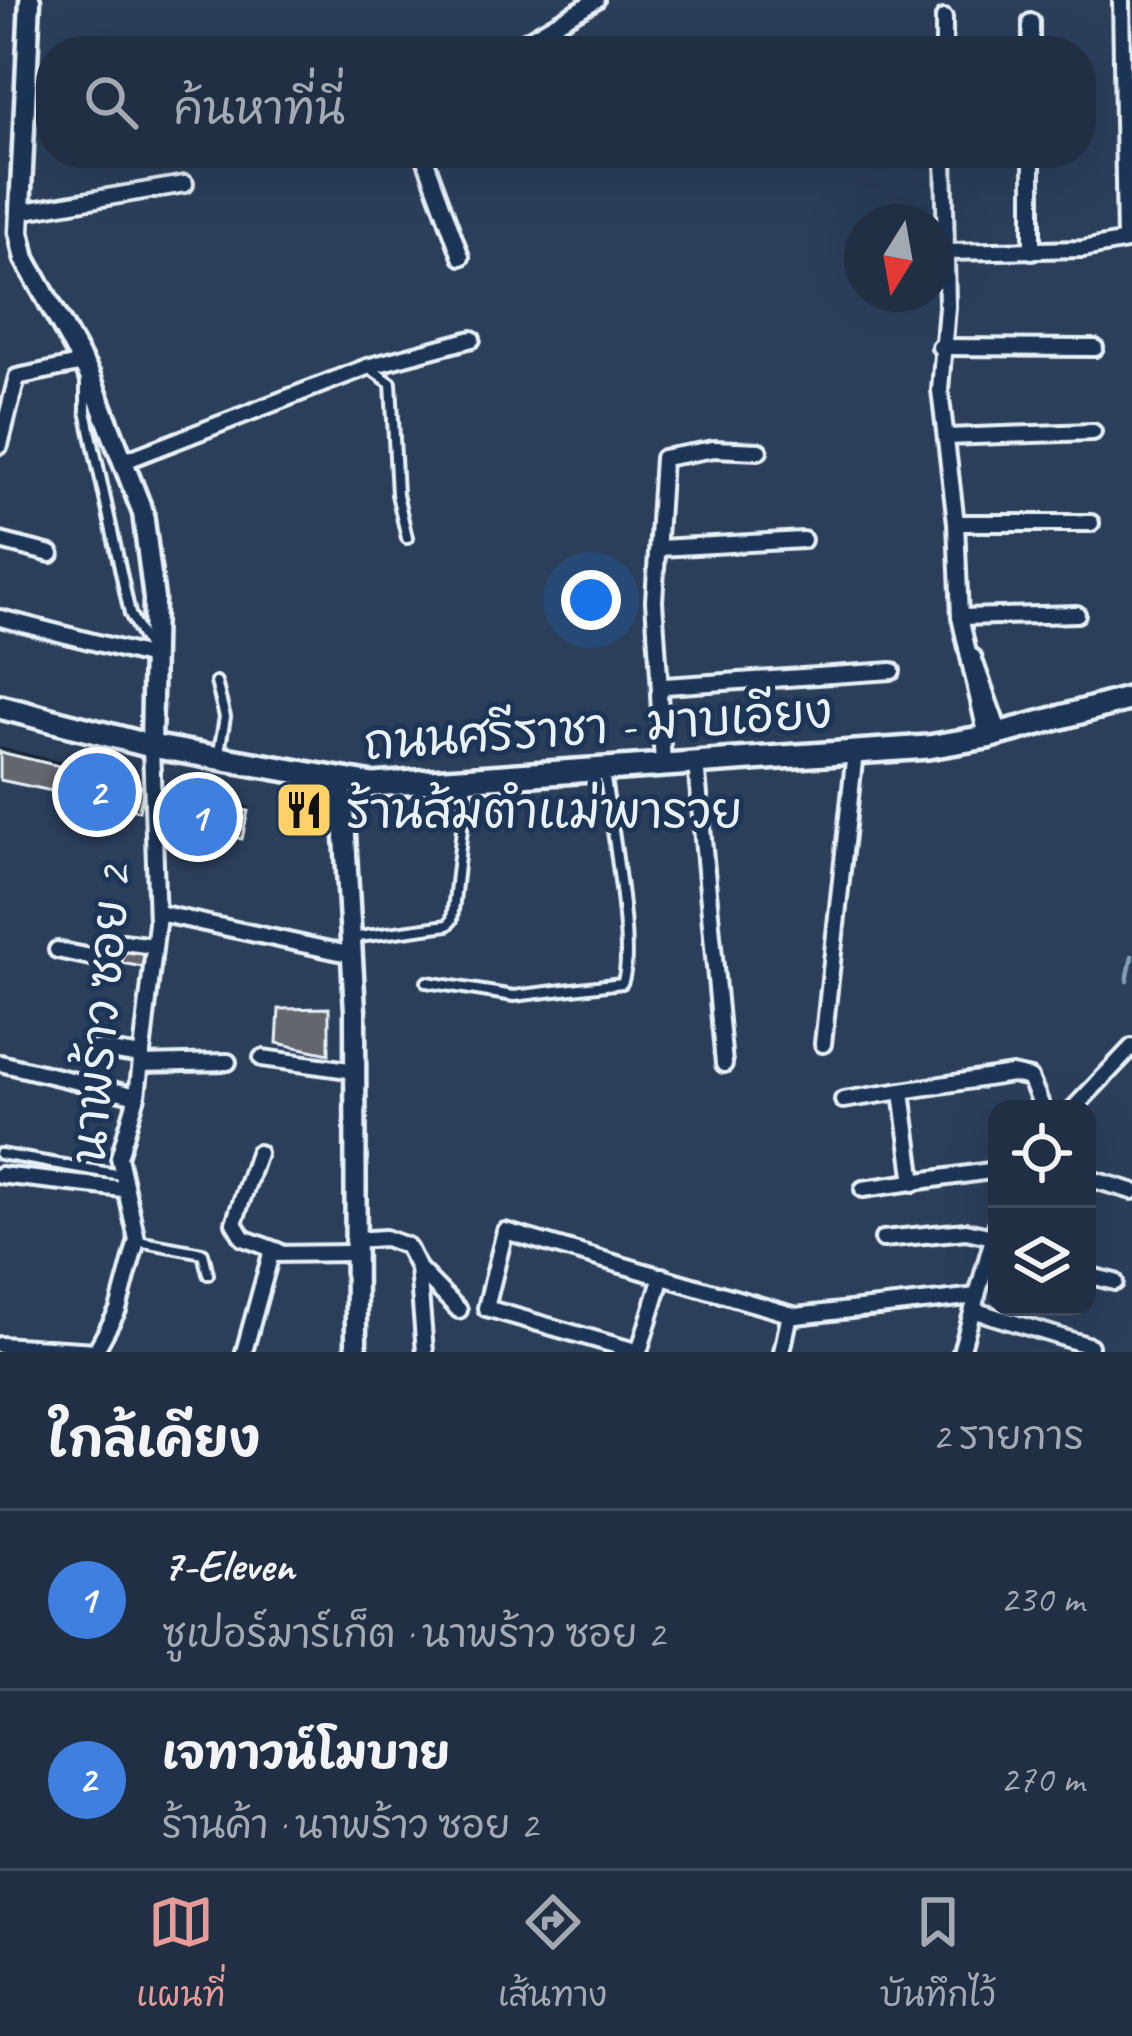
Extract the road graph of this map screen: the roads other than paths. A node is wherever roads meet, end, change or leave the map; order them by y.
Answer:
1 (30, 0) edge
2 (596, 0) edge
3 (1121, 0) edge
4 (944, 18) dead end
5 (1031, 22) dead end
6 (534, 36) edge
7 (944, 36) edge
8 (1031, 36) edge
9 (428, 168) edge
10 (944, 168) edge
11 (1032, 168) edge
12 (185, 184) dead end
13 (946, 204) edge
14 (19, 212) junction
15 (1129, 240) edge
16 (1032, 250) junction
17 (952, 252) edge
18 (461, 257) dead end
19 (943, 312) edge
20 (472, 339) dead end
21 (940, 347) junction
22 (1095, 347) dead end
23 (367, 367) junction
24 (86, 368) junction
25 (1094, 432) dead end
26 (946, 437) junction
27 (0, 445) edge
28 (759, 451) dead end
29 (127, 460) junction
30 (956, 524) junction
31 (1091, 524) dead end
32 (406, 538) dead end
33 (803, 540) dead end
34 (0, 541) edge
35 (659, 548) junction
36 (51, 554) dead end
37 (1077, 614) dead end
38 (960, 617) junction
39 (0, 618) edge
40 (152, 657) junction
41 (892, 671) dead end
42 (216, 682) dead end
43 (660, 690) junction
44 (1132, 698) edge
45 (0, 707) edge
46 (994, 735) junction
47 (151, 746) junction
48 (855, 752) junction
49 (218, 759) junction
50 (695, 763) junction
51 (663, 765) junction
52 (604, 769) junction
53 (467, 782) junction
54 (342, 783) junction
55 (158, 913) junction
56 (154, 946) junction
57 (352, 946) junction
58 (57, 950) dead end
59 (427, 982) dead end
60 (823, 1045) dead end
61 (96, 1048) dead end
62 (1132, 1048) edge
63 (262, 1058) dead end
64 (141, 1060) junction
65 (228, 1062) dead end
66 (0, 1064) edge
67 (724, 1064) dead end
68 (356, 1070) junction
69 (902, 1092) junction
70 (137, 1096) junction
71 (843, 1100) dead end
72 (1039, 1100) edge
73 (1082, 1100) edge
74 (259, 1153) dead end
75 (0, 1154) edge
76 (988, 1171) edge
77 (0, 1175) edge
78 (1096, 1181) edge
79 (122, 1182) junction
80 (914, 1183) junction
81 (863, 1189) dead end
82 (1132, 1191) edge
83 (883, 1238) dead end
84 (988, 1238) edge
85 (137, 1240) junction
86 (353, 1247) junction
87 (278, 1251) junction
88 (988, 1260) edge
89 (418, 1268) junction
90 (208, 1274) dead end
91 (662, 1276) junction
92 (1096, 1277) edge
93 (1115, 1282) dead end
94 (975, 1303) junction
95 (459, 1310) dead end
96 (790, 1314) junction
97 (0, 1345) edge
98 (1090, 1346) dead end
99 (95, 1352) edge
100 (244, 1352) edge
101 (356, 1352) edge
102 (425, 1352) edge
103 (639, 1352) edge
104 (782, 1352) edge
105 (961, 1352) edge

1 - 14 street
2 - 6 street
3 - 15 street
4 - 7 street
5 - 8 street
9 - 18 street
10 - 13 street
11 - 16 street
12 - 14 street
14 - 24 street
15 - 16 street
16 - 17 street
19 - 21 street
20 - 23 street
21 - 22 street
21 - 26 street
23 - 29 street
23 - 32 lane
24 - 27 street
24 - 29 street
24 - 40 lane
25 - 26 street
26 - 30 street
28 - 35 street
29 - 40 street
30 - 31 street
30 - 38 street
33 - 35 street
34 - 36 street
35 - 43 street
37 - 38 street
38 - 46 street
39 - 40 street
40 - 47 street
41 - 43 street
42 - 49 lane
43 - 51 street
44 - 46 main road, ถนนศรีราชา - มาบเอียง
45 - 47 main road, ถนนศรีราชา - มาบเอียง
46 - 48 main road, ถนนศรีราชา - มาบเอียง
47 - 49 main road, ถนนศรีราชา - มาบเอียง
47 - 55 street, นาพร้าว ซอย 2
48 - 50 main road, ถนนศรีราชา - มาบเอียง
48 - 60 street
49 - 54 main road, ถนนศรีราชา - มาบเอียง
50 - 51 main road, ถนนศรีราชา - มาบเอียง
50 - 67 street
51 - 52 main road, ถนนศรีราชา - มาบเอียง
52 - 53 main road, ถนนศรีราชา - มาบเอียง
52 - 59 lane
53 - 54 main road, ถนนศรีราชา - มาบเอียง
53 - 57 lane
54 - 57 street
55 - 56 street, นาพร้าว ซอย 2
55 - 57 street
56 - 58 street
56 - 64 street, นาพร้าว ซอย 2
57 - 68 street
61 - 64 street
62 - 73 street
63 - 68 street
64 - 65 street
64 - 70 street, นาพร้าว ซอย 2
66 - 70 street
68 - 86 street
69 - 71 street
69 - 72 street
69 - 80 street
70 - 79 street, นาพร้าว ซอย 2
74 - 87 street
75 - 79 lane
76 - 80 street
77 - 79 street
78 - 82 street
79 - 85 street, นาพร้าว ซอย 2
80 - 81 street
83 - 84 street
85 - 90 lane
85 - 99 street
86 - 87 street
86 - 89 street
86 - 101 street
87 - 100 street
88 - 94 street
89 - 95 street
89 - 102 street
91 - 96 street
91 - 103 street
91 - 103 street
92 - 93 street
94 - 96 street
94 - 98 street
94 - 105 street
96 - 104 street
97 - 99 street

